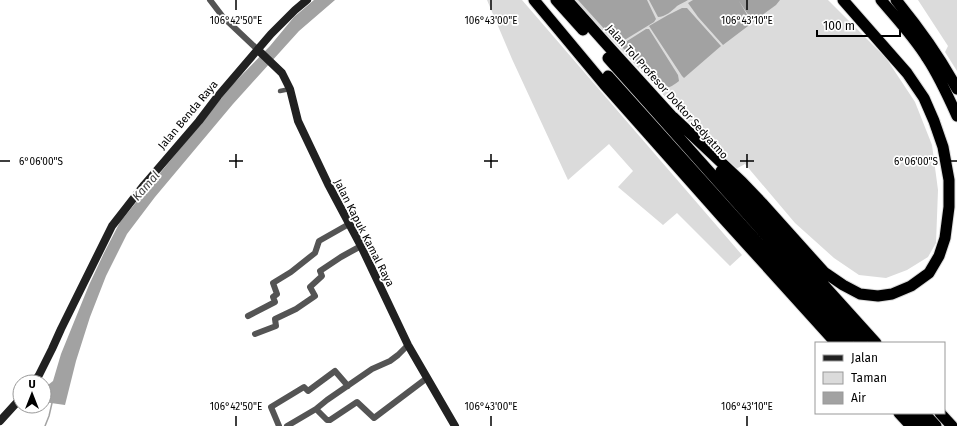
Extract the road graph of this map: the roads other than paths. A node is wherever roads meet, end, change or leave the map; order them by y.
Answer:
1 (210, 0) edge
2 (307, 0) edge
3 (534, 0) edge
4 (556, 0) edge
5 (567, 0) edge
6 (843, 0) edge
7 (881, 0) edge
8 (896, 0) edge
9 (542, 9) junction
10 (260, 52) junction
11 (290, 89) junction
12 (957, 90) edge
13 (280, 91) dead end
14 (957, 116) edge
15 (673, 117) junction
16 (349, 224) junction
17 (361, 246) junction
18 (248, 316) dead end
19 (255, 334) dead end
20 (835, 342) edge
21 (847, 342) edge
22 (861, 342) edge
23 (875, 342) edge
24 (408, 345) junction
25 (40, 374) edge
26 (427, 378) junction
27 (348, 386) junction
28 (12, 408) edge
29 (316, 409) junction
30 (900, 414) edge
31 (912, 414) edge
32 (925, 414) edge
33 (941, 414) edge
34 (0, 421) edge
35 (279, 426) edge
36 (287, 426) edge
37 (455, 426) edge
38 (911, 426) edge
39 (923, 426) edge
40 (936, 426) edge
41 (952, 426) edge

1 - 10 street
2 - 10 main road, Jalan Benda Raya
3 - 9 highway
4 - 22 highway, Jalan Tol Profesor Doktor Sedyatmo
5 - 15 highway, Jalan Tol Profesor Doktor Sedyatmo
6 - 15 highway
7 - 14 highway
8 - 12 highway
9 - 20 highway
9 - 21 highway
10 - 11 main road, Jalan Kapuk Kamal Raya
10 - 25 main road, Jalan Benda Raya
11 - 13 street
11 - 16 main road, Jalan Kapuk Kamal Raya
15 - 23 highway, Jalan Tol Profesor Doktor Sedyatmo
16 - 17 main road, Jalan Kapuk Kamal Raya
16 - 18 street
17 - 19 street
17 - 24 main road, Jalan Kapuk Kamal Raya
24 - 26 main road, Jalan Kapuk Kamal Raya
24 - 27 street
26 - 29 street
26 - 37 main road, Jalan Kapuk Kamal Raya
27 - 29 street
27 - 35 street
28 - 34 main road
29 - 36 street
30 - 38 highway
31 - 39 highway
32 - 40 highway
33 - 41 highway

